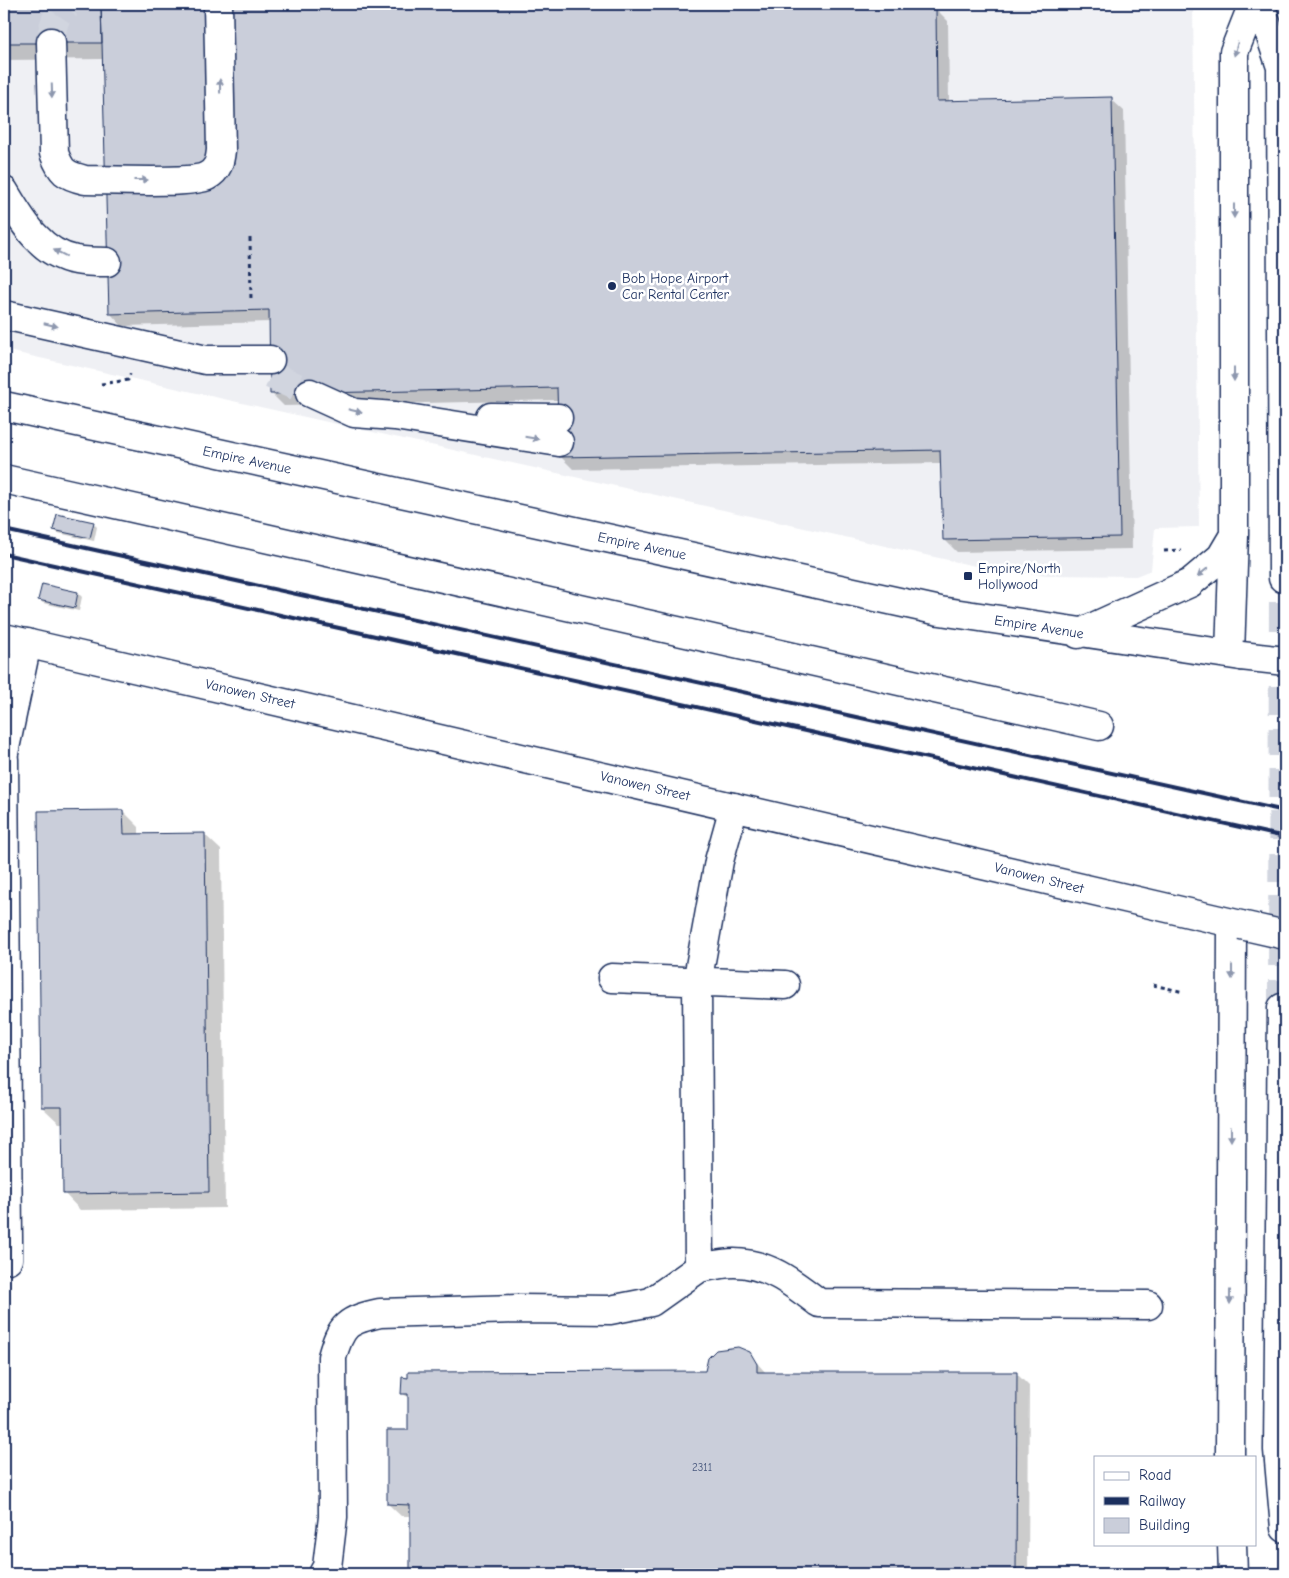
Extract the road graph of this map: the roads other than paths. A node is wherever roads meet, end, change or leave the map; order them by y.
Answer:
1 (218, 4) edge
2 (1253, 4) edge
3 (1260, 4) edge
4 (51, 42) tunnel mouth
5 (4, 191) edge
6 (107, 262) dead end
7 (4, 314) edge
8 (270, 367) tunnel mouth
9 (310, 392) tunnel mouth
10 (4, 406) edge
11 (559, 430) dead end
12 (4, 479) edge
13 (1234, 535) junction
14 (1283, 578) dead end
15 (1078, 634) junction
16 (16, 640) edge
17 (1236, 655) junction
18 (1285, 662) edge
19 (1099, 726) dead end
20 (4, 754) edge
21 (4, 760) edge
22 (734, 806) junction
23 (1236, 924) junction
24 (1285, 935) edge
25 (612, 978) dead end
26 (697, 983) junction
27 (785, 985) dead end
28 (1282, 1008) dead end
29 (4, 1259) edge
30 (699, 1268) junction
31 (1148, 1306) dead end
32 (1230, 1456) edge
33 (1285, 1528) edge
34 (1232, 1546) edge
35 (323, 1574) edge
36 (1233, 1574) edge

4 -> 1 main road
2 -> 13 main road
3 - 14 main road
6 -> 5 main road
7 -> 8 main road
9 -> 11 main road
10 - 15 main road, Empire Avenue
12 - 19 main road
13 -> 15 main road
13 - 17 main road
15 - 17 main road, Empire Avenue
16 - 20 main road
16 - 22 main road, Vanowen Street
17 - 18 main road, Empire Avenue, bridge
21 - 29 main road
22 - 23 main road, Vanowen Street
22 - 26 main road
23 - 24 main road, Vanowen Street, bridge
23 -> 32 main road
25 - 26 main road
26 - 27 main road
26 - 30 main road
28 - 33 main road
30 - 31 main road
30 - 35 main road
34 - 36 main road

